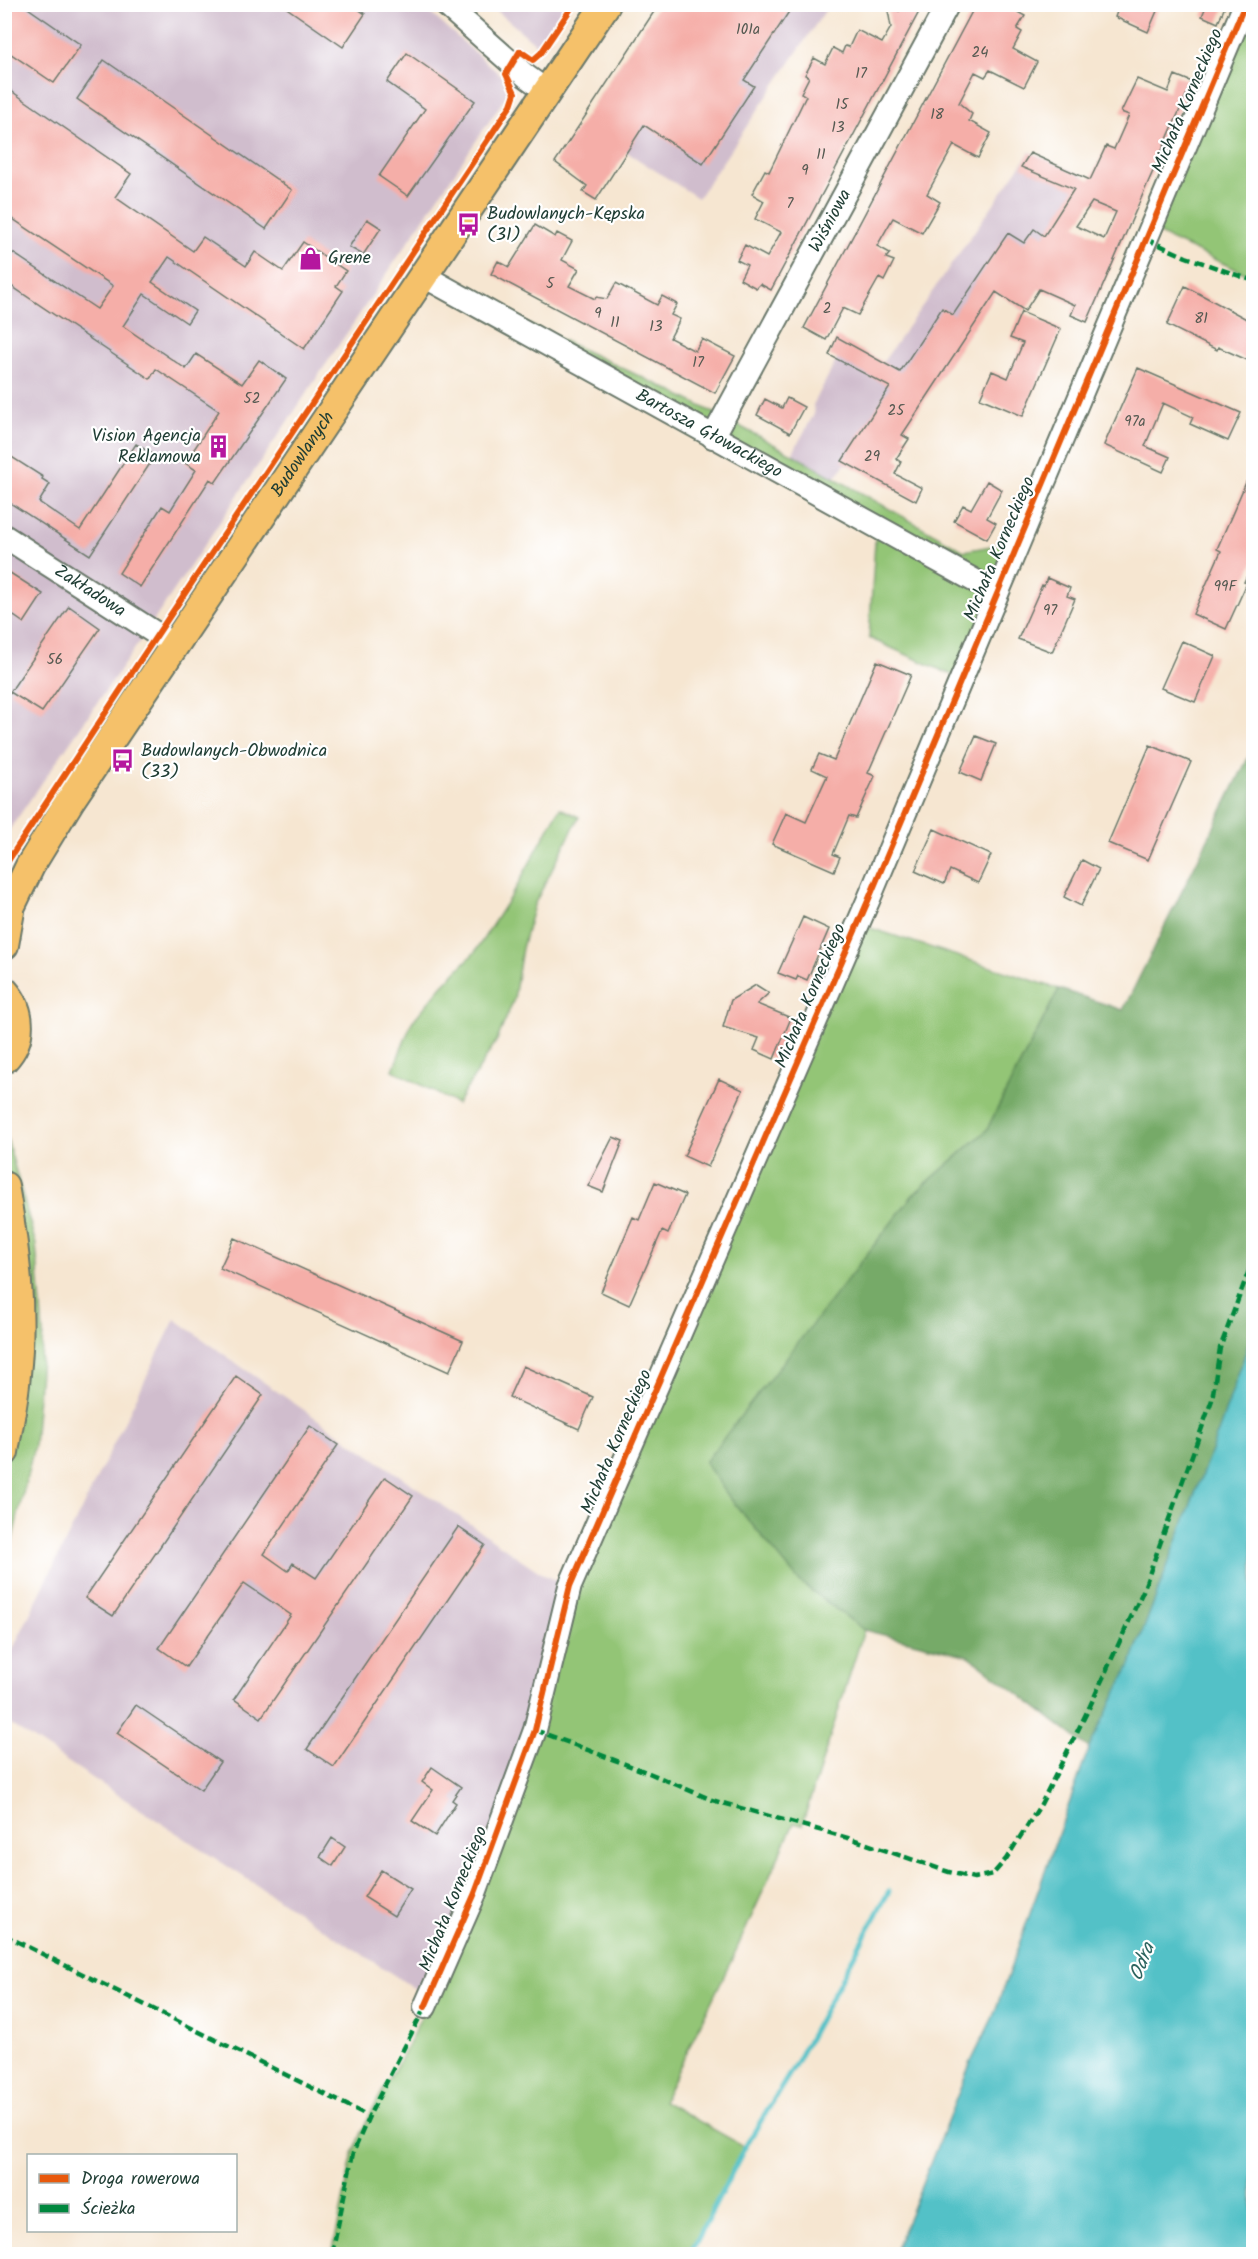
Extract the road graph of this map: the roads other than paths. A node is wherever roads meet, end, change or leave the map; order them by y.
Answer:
1 (445, 4) edge
2 (606, 4) edge
3 (948, 4) edge
4 (1245, 4) edge
5 (548, 92) junction
6 (422, 275) junction
7 (713, 436) junction
8 (4, 536) edge
9 (997, 593) junction
10 (174, 645) junction
11 (7, 916) edge
12 (4, 945) edge
13 (5, 990) edge
14 (4, 1059) edge
15 (4, 1186) edge
16 (4, 1452) edge
17 (425, 2007) dead end

1 - 5 street
2 - 5 main road, Budowlanych
3 - 7 street, Wiśniowa
4 - 9 street, Michała Korneckiego
5 - 6 main road, Budowlanych
6 - 7 street, Bartosza Głowackiego
6 - 10 main road, Budowlanych
7 - 9 street, Bartosza Głowackiego
8 - 10 street, Zakładowa
9 - 17 street, Michała Korneckiego
10 - 11 main road, Budowlanych
11 - 12 main road, Budowlanych
13 - 14 main road
15 - 16 main road

